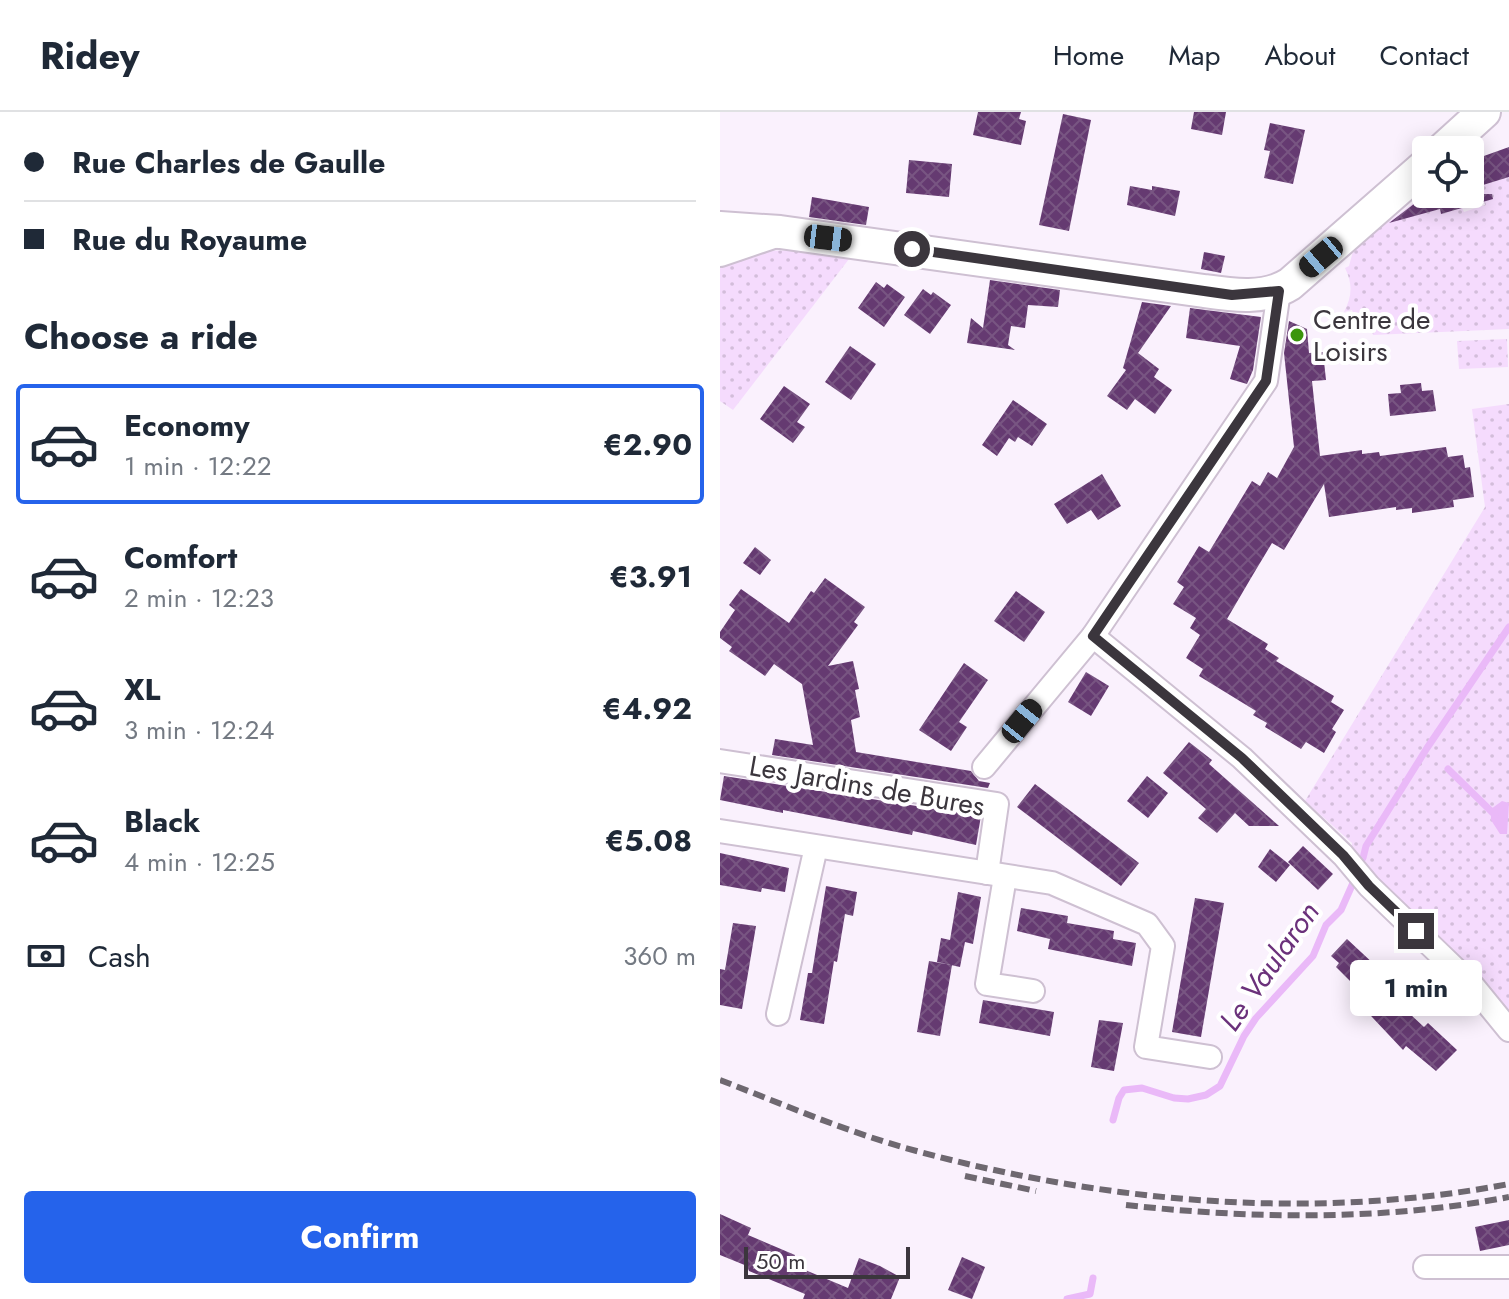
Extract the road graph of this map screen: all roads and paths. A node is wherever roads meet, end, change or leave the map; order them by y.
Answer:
1 (1484, 112) edge
2 (1457, 136) edge
3 (1412, 178) edge
4 (720, 228) edge
5 (780, 232) junction
6 (720, 252) edge
7 (1279, 291) junction
8 (1093, 636) junction
9 (720, 761) edge
10 (984, 767) dead end
11 (720, 831) edge
12 (816, 847) junction
13 (996, 875) junction
14 (1033, 991) dead end
15 (778, 1014) dead end
16 (1509, 1030) edge
17 (1210, 1057) dead end
18 (1425, 1267) dead end
19 (1509, 1267) edge

1 - 2 main road
3 - 7 main road
4 - 5 main road
5 - 6 street
5 - 7 main road
7 - 8 street
8 - 10 street
8 - 16 street
9 - 13 street, Les Jardins de Bures
11 - 12 street
12 - 13 street
12 - 15 street
13 - 14 street, Les Jardins de Bures
13 - 17 street
18 - 19 street

